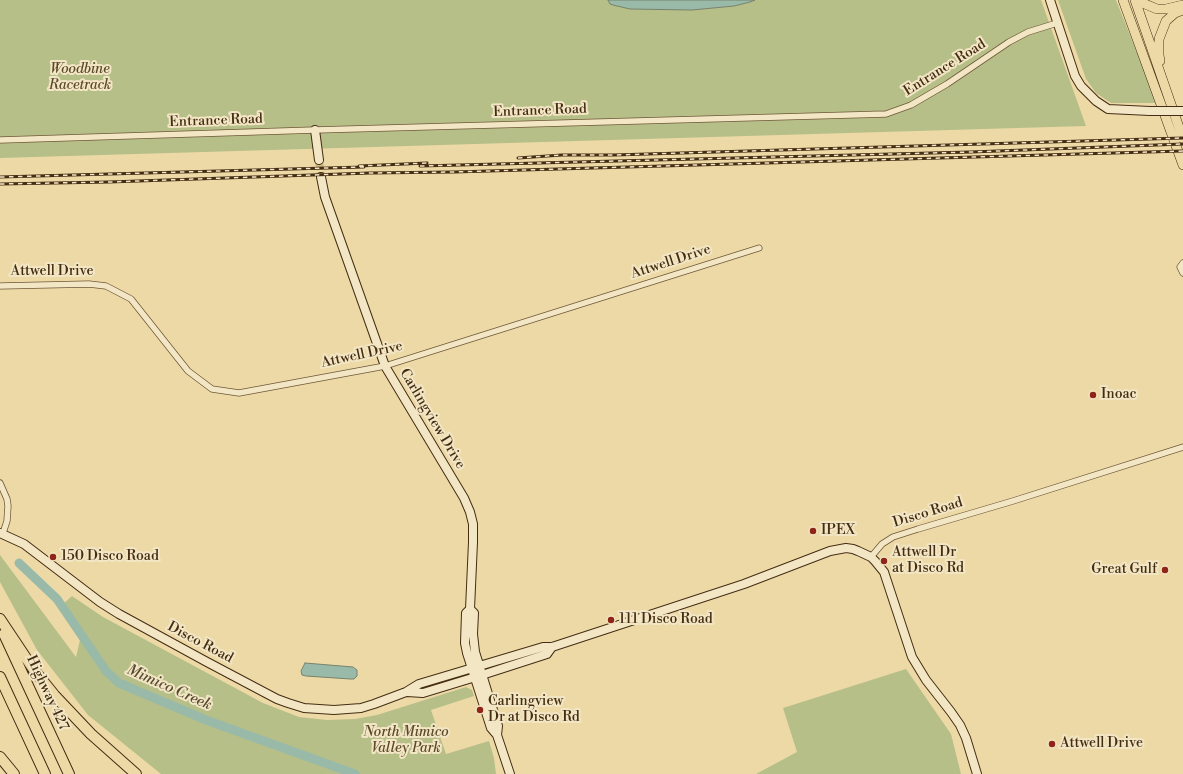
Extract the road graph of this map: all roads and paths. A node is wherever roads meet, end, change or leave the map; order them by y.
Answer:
1 (1050, 0) edge
2 (1135, 0) edge
3 (1142, 0) edge
4 (1123, 2) edge
5 (1183, 5) edge
6 (1183, 10) edge
7 (1057, 23) junction
8 (1168, 96) junction
9 (1183, 111) edge
10 (315, 130) junction
11 (1183, 139) edge
12 (0, 140) edge
13 (319, 160) tunnel mouth
14 (1183, 165) edge
15 (321, 177) tunnel mouth
16 (759, 248) dead end
17 (1183, 263) edge
18 (1183, 273) edge
19 (0, 286) edge
20 (385, 366) junction
21 (1183, 447) edge
22 (0, 483) edge
23 (1, 533) edge
24 (871, 557) junction
25 (0, 618) edge
26 (0, 625) edge
27 (552, 647) junction
28 (476, 667) junction
29 (478, 676) junction
30 (0, 677) edge
31 (406, 692) junction
32 (0, 757) edge
33 (14, 774) edge
34 (45, 774) edge
35 (69, 774) edge
36 (136, 774) edge
37 (510, 774) edge
38 (977, 774) edge

1 - 7 main road
2 - 8 main road
3 - 5 main road
4 - 14 main road
6 - 8 main road
7 - 9 main road, bridge
7 - 10 street, Entrance Road
8 - 11 main road
10 - 12 street, Entrance Road
10 - 13 main road
15 - 20 main road, Carlingview Drive
16 - 20 street, Attwell Drive
17 - 18 street
19 - 20 street, Attwell Drive
20 - 28 main road, Carlingview Drive
21 - 24 street, Disco Road
22 - 23 street
23 - 31 main road, Disco Road
24 - 27 main road, Disco Road
24 - 38 main road
25 - 36 highway
26 - 35 highway, Highway 427
27 - 28 main road, Disco Road
27 - 29 main road, Disco Road
28 - 29 main road, Carlingview Drive
28 - 31 main road, Disco Road
29 - 31 main road, Disco Road
29 - 37 main road, Carlingview Drive
30 - 34 highway
32 - 33 highway

